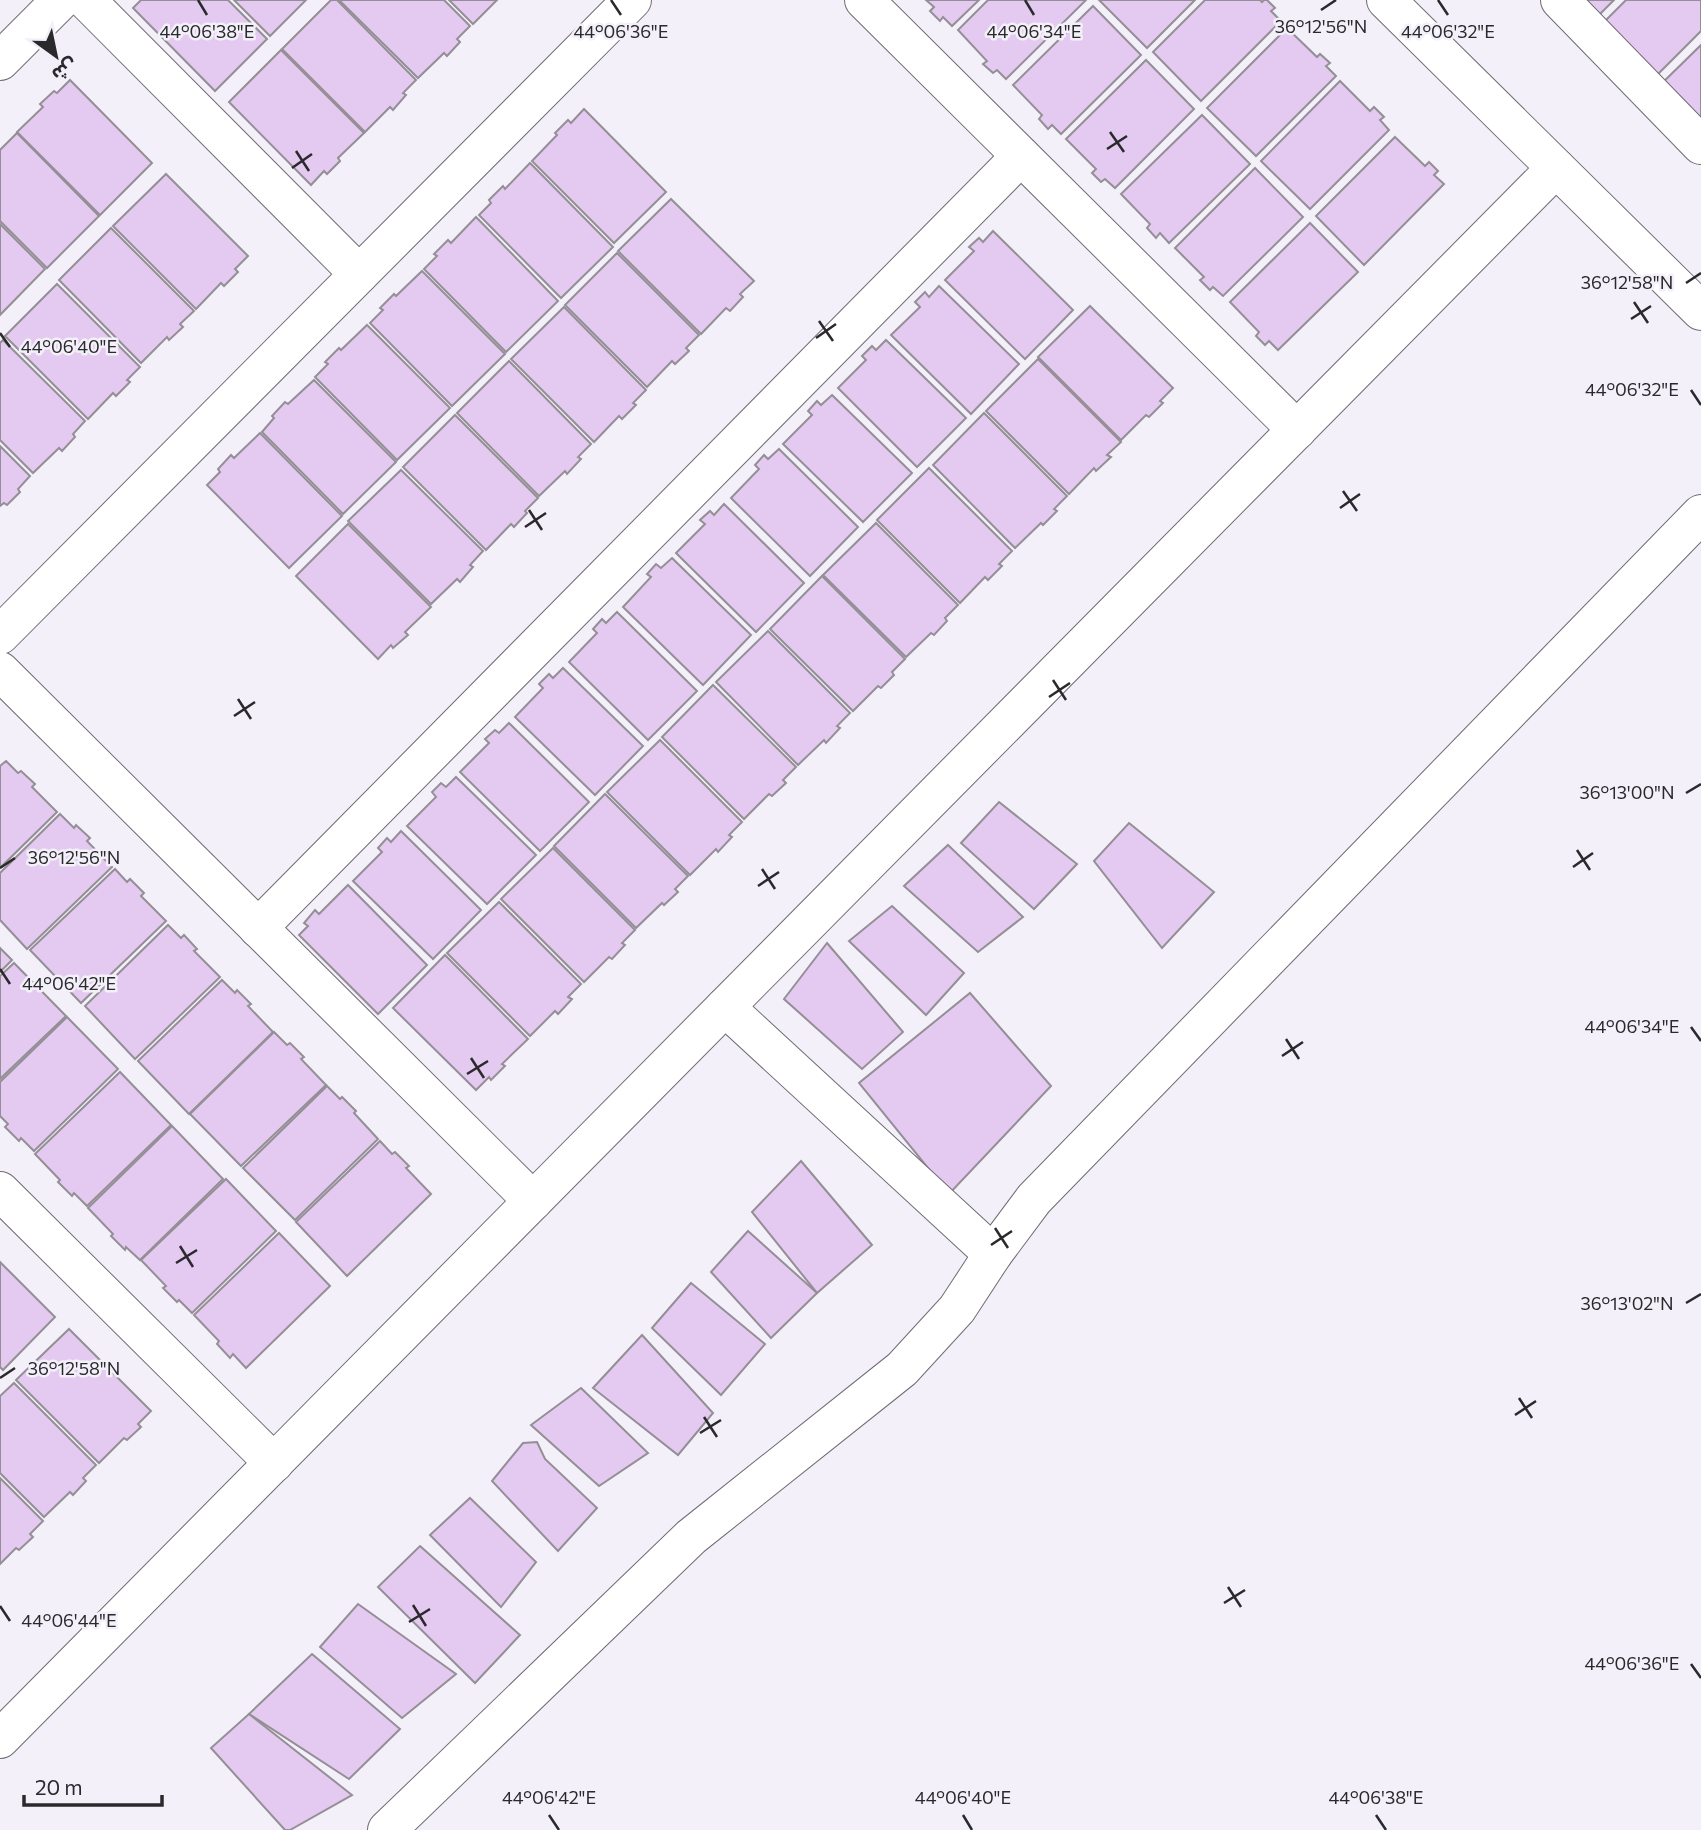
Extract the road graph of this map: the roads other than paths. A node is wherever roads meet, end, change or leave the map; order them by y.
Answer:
1 (61, 0) edge
2 (86, 0) edge
3 (632, 0) edge
4 (864, 0) edge
5 (1386, 0) edge
6 (1560, 0) edge
7 (7, 40) edge
8 (1701, 145) edge
9 (1021, 156) junction
10 (1556, 168) junction
11 (359, 274) junction
12 (1701, 312) edge
13 (1297, 430) junction
14 (1701, 514) edge
15 (0, 635) edge
16 (0, 671) edge
17 (258, 928) junction
18 (725, 1007) junction
19 (0, 1191) edge
20 (533, 1201) junction
21 (993, 1254) junction
22 (274, 1463) junction
23 (0, 1739) edge
24 (387, 1830) edge

1 - 7 street
2 - 11 street
3 - 11 street
4 - 9 street
5 - 10 street
6 - 8 street
9 - 13 street
9 - 17 street
10 - 12 street
10 - 13 street
11 - 15 street
13 - 18 street
14 - 21 street
16 - 17 street
17 - 20 street
18 - 20 street
18 - 21 street
19 - 22 street
20 - 22 street
21 - 24 street
22 - 23 street

